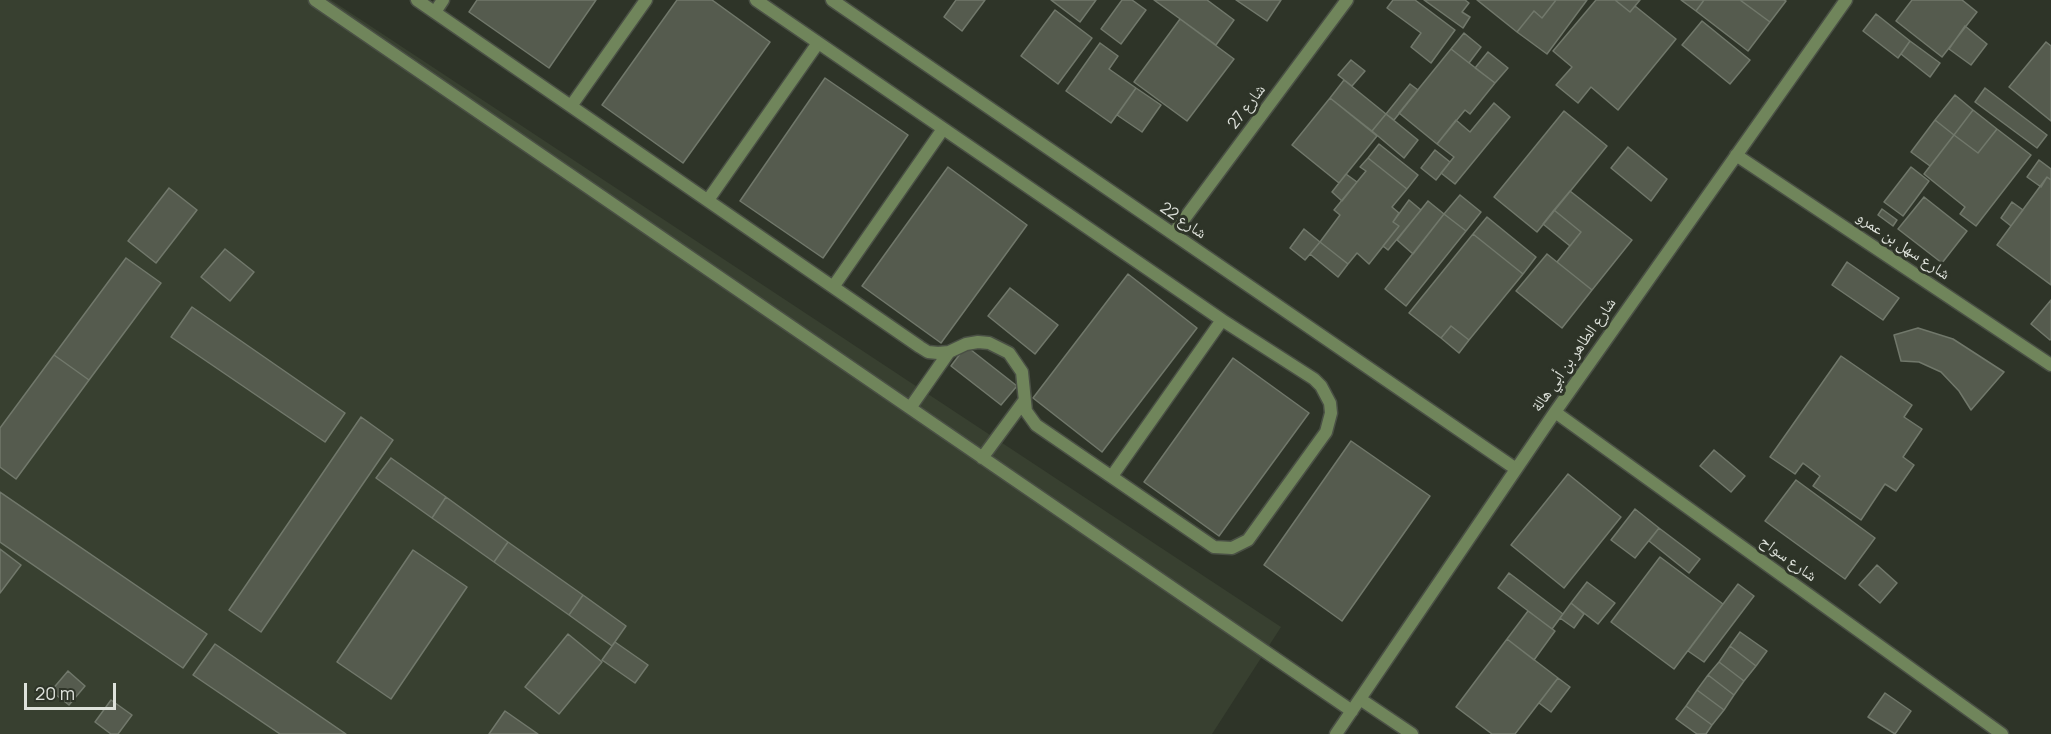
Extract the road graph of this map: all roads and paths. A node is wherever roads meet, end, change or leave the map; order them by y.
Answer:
1 (315, 0) edge
2 (417, 0) edge
3 (443, 0) edge
4 (646, 0) edge
5 (756, 0) edge
6 (832, 0) edge
7 (1347, 0) edge
8 (1846, 0) edge
9 (435, 12) junction
10 (818, 43) junction
11 (572, 106) junction
12 (944, 129) junction
13 (1736, 155) junction
14 (708, 200) junction
15 (1173, 234) junction
16 (833, 287) junction
17 (1222, 320) junction
18 (949, 352) junction
19 (2051, 365) edge
20 (1024, 401) junction
21 (910, 408) junction
22 (1555, 412) junction
23 (982, 458) junction
24 (1516, 469) junction
25 (1112, 476) junction
26 (1360, 699) junction
27 (1352, 711) junction
28 (1336, 734) edge
29 (1412, 734) edge
30 (2001, 734) edge

1 - 21 street
2 - 9 street
3 - 9 street
4 - 11 street
5 - 10 street
6 - 15 street, شارع 22
7 - 15 street, شارع 27
8 - 13 street, شارع الطاهر بن أبي هالة
9 - 11 street
10 - 12 street
10 - 14 street
11 - 14 street
12 - 16 street
12 - 17 street
13 - 19 street, شارع سهل بن عمرو
13 - 22 street, شارع الطاهر بن أبي هالة
14 - 16 street
15 - 24 street, شارع 22
16 - 18 street
17 - 25 street
17 - 25 street
18 - 20 street
18 - 21 street
20 - 23 street
20 - 25 street
21 - 23 street
22 - 24 street, شارع الطاهر بن أبي هالة
22 - 30 street, شارع سواح
23 - 27 street
24 - 26 street, شارع الطاهر بن أبي هالة
26 - 27 street, شارع الطاهر بن أبي هالة
26 - 29 street
27 - 28 street, شارع الطاهر بن أبي هالة

